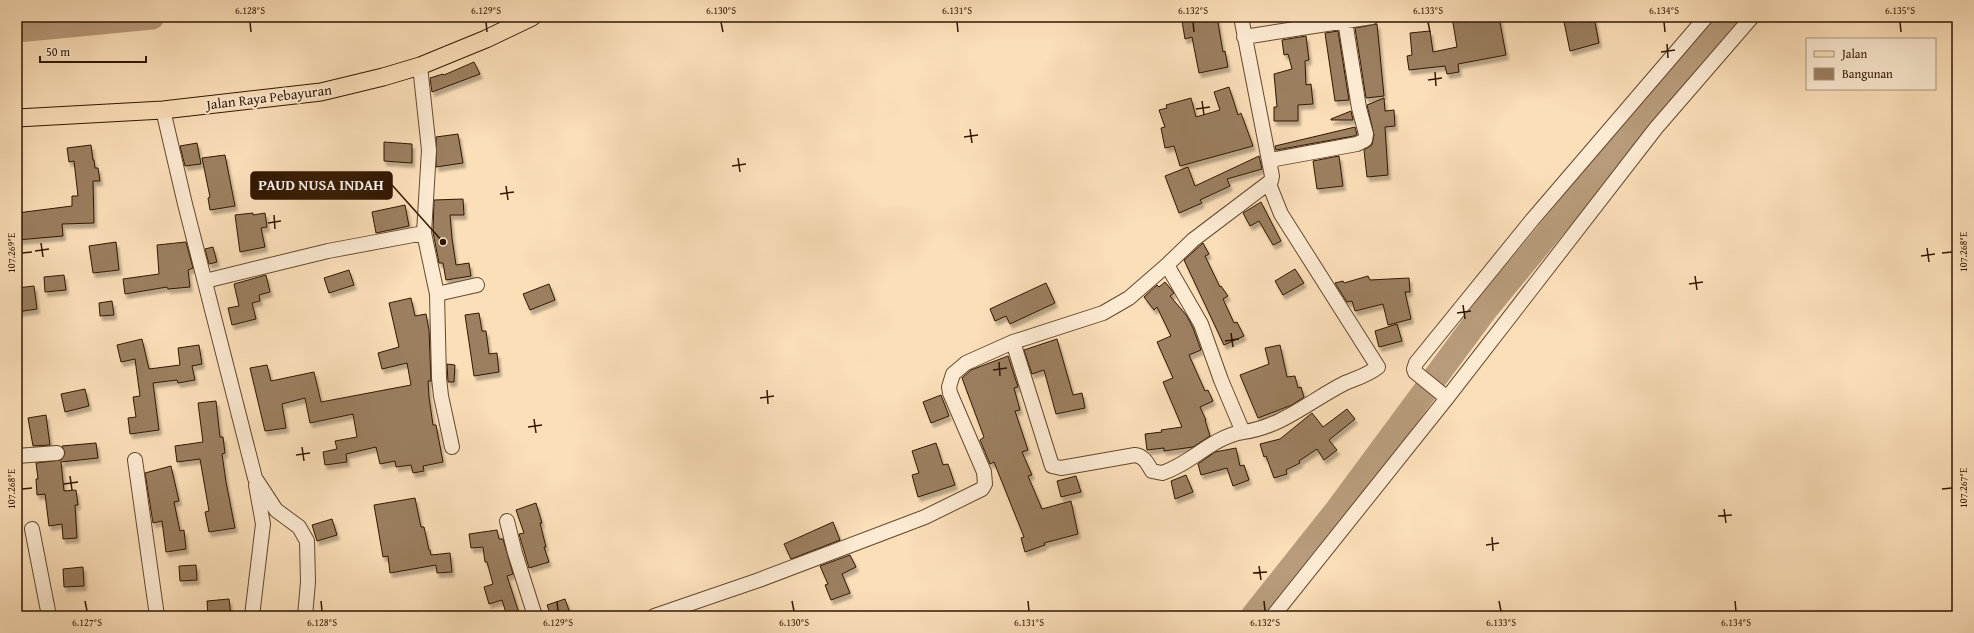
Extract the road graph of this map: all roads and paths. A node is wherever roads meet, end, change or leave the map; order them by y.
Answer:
1 (532, 17) edge
2 (1241, 17) edge
3 (1372, 17) edge
4 (1706, 17) edge
5 (1752, 17) edge
6 (1345, 21) junction
7 (1244, 37) junction
8 (420, 66) junction
9 (164, 110) junction
10 (17, 118) edge
11 (1270, 160) junction
12 (1268, 184) junction
13 (424, 233) junction
14 (1167, 265) junction
15 (205, 281) junction
16 (477, 286) dead end
17 (437, 294) junction
18 (1013, 342) junction
19 (1445, 396) junction
20 (1243, 432) junction
21 (452, 447) dead end
22 (57, 453) dead end
23 (17, 456) edge
24 (135, 460) dead end
25 (255, 478) junction
26 (507, 521) dead end
27 (32, 529) dead end
28 (49, 616) edge
29 (157, 616) edge
30 (252, 616) edge
31 (305, 616) edge
32 (535, 616) edge
33 (654, 616) edge
34 (1273, 616) edge

1 - 8 main road, Jalan Raya Pebayuran
2 - 7 street
3 - 6 street
4 - 19 street
5 - 19 street
6 - 7 street
6 - 11 street
7 - 11 street
8 - 9 main road, Jalan Raya Pebayuran
8 - 13 street
9 - 10 main road, Jalan Raya Pebayuran
9 - 15 street
11 - 12 street
12 - 14 street
12 - 20 street
13 - 15 street
13 - 17 street
14 - 18 street
14 - 20 street
15 - 25 street
16 - 17 street
17 - 21 street
18 - 20 street
18 - 33 street
19 - 34 street
22 - 23 street
24 - 29 street
25 - 30 street
25 - 31 street
26 - 32 street
27 - 28 street

